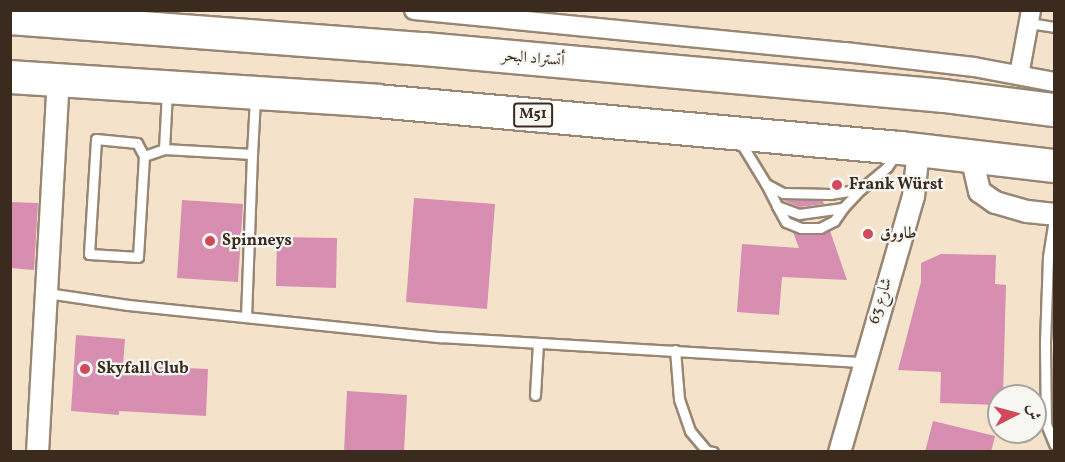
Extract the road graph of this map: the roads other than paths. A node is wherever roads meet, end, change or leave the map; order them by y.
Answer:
1 (414, 10) edge
2 (1030, 17) edge
3 (10, 18) edge
4 (1054, 27) edge
5 (1019, 75) junction
6 (10, 77) edge
7 (58, 81) junction
8 (1054, 82) edge
9 (167, 87) junction
10 (255, 93) junction
11 (1054, 110) edge
12 (735, 133) junction
13 (164, 149) junction
14 (909, 149) junction
15 (252, 154) junction
16 (144, 156) junction
17 (970, 156) junction
18 (1054, 166) edge
19 (766, 184) junction
20 (861, 189) junction
21 (777, 206) junction
22 (843, 208) junction
23 (1054, 217) edge
24 (46, 293) junction
25 (246, 317) junction
26 (538, 343) junction
27 (675, 351) junction
28 (862, 362) junction
29 (535, 395) dead end
30 (1054, 444) edge
31 (37, 452) edge
32 (713, 452) edge
33 (839, 452) edge

1 - 5 street
2 - 4 lane
2 - 5 street
3 - 11 highway, أتستراد البحر
5 - 8 street
6 - 7 highway, M51
7 - 9 highway, M51
7 - 24 street
9 - 10 highway, M51
9 - 13 lane
10 - 12 highway, M51
10 - 15 lane
12 - 14 highway, M51
12 - 19 lane
13 - 15 lane
13 - 16 lane
14 - 17 highway, M51
14 - 20 lane
14 - 28 street, شارع 63
15 - 25 lane
16 - 16 lane
17 - 18 highway, M51
17 - 23 street
19 - 20 lane
19 - 21 lane
20 - 22 lane
21 - 22 lane
21 - 22 lane
23 - 30 lane
24 - 25 lane
24 - 31 street
25 - 26 lane
26 - 27 lane
26 - 29 lane
27 - 28 lane
27 - 32 lane
28 - 33 street, شارع 63

